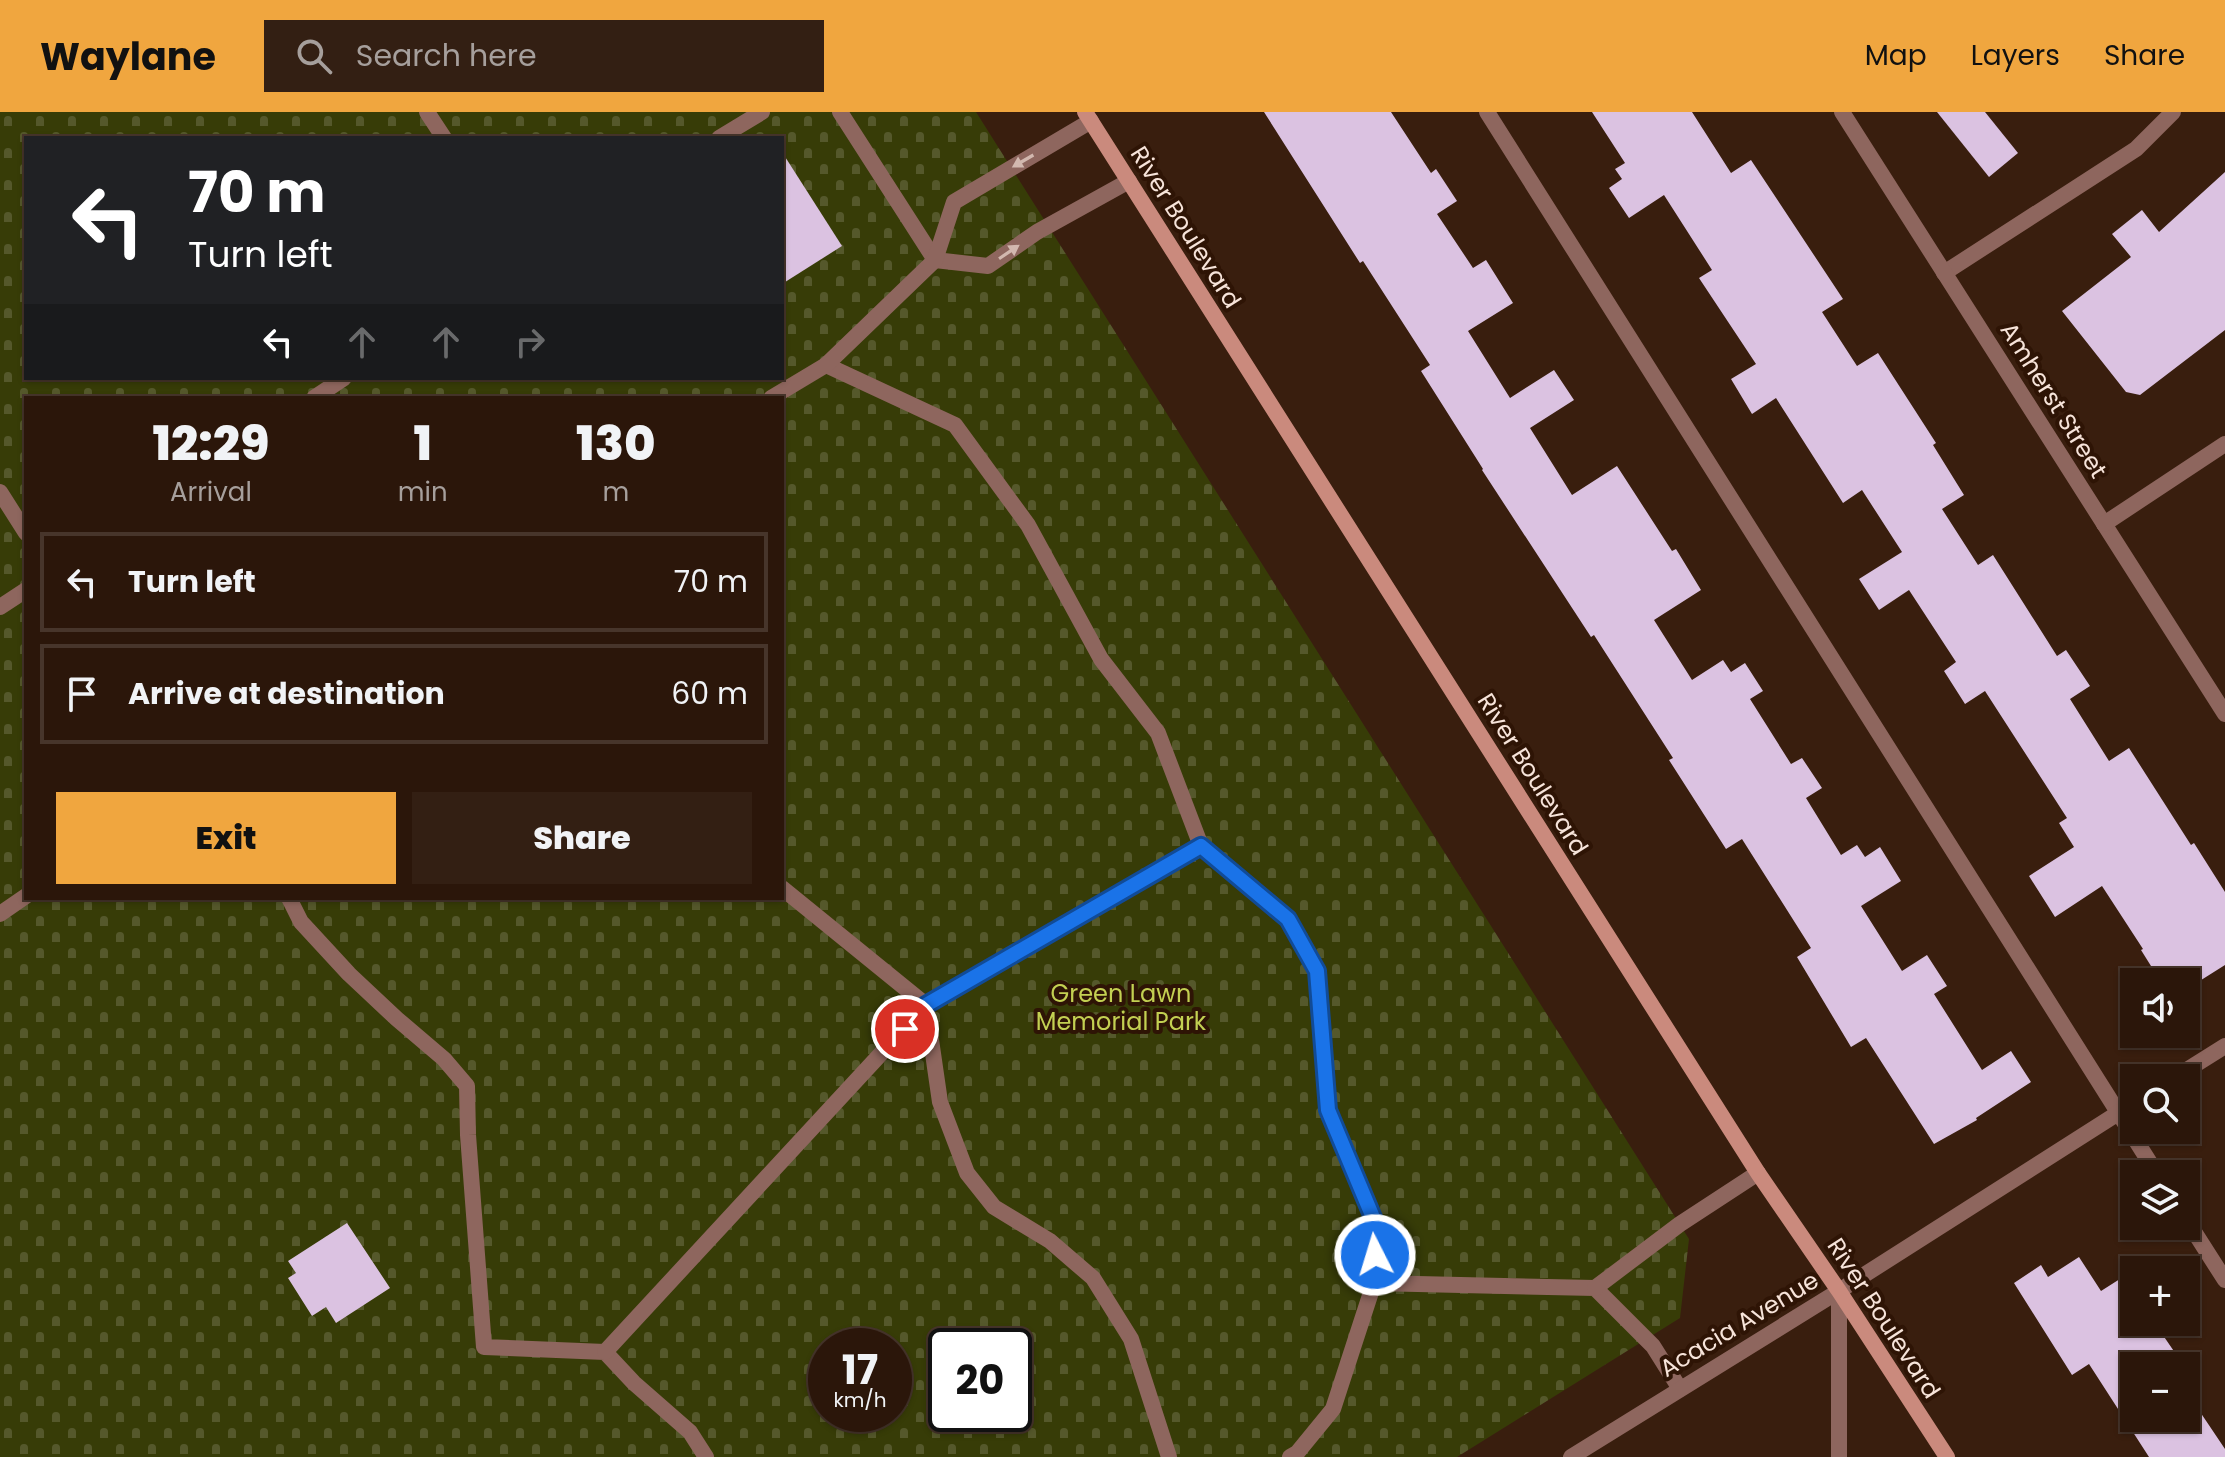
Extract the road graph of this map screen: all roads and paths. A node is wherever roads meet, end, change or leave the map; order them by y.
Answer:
1 (427, 112) edge
2 (762, 112) edge
3 (840, 112) edge
4 (1487, 112) edge
5 (1842, 112) edge
6 (2173, 112) edge
7 (1088, 117) edge
8 (443, 136) edge
9 (722, 136) edge
10 (1129, 181) junction
11 (935, 260) junction
12 (1944, 273) junction
13 (826, 365) junction
14 (341, 380) edge
15 (317, 396) edge
16 (774, 396) edge
17 (2225, 444) edge
18 (0, 492) edge
19 (2104, 524) junction
20 (24, 530) edge
21 (24, 591) edge
22 (0, 607) edge
23 (2225, 714) edge
24 (1201, 846) junction
25 (784, 890) edge
26 (24, 897) edge
27 (290, 900) edge
28 (0, 914) edge
29 (926, 1005) junction
30 (2225, 1046) edge
31 (2196, 1064) edge
32 (2118, 1113) junction
33 (2148, 1160) edge
34 (1758, 1173) junction
35 (2199, 1240) edge
36 (2225, 1280) edge
37 (1374, 1283) junction
38 (1595, 1288) junction
39 (1839, 1291) junction
40 (605, 1352) junction
41 (1680, 1389) junction
42 (706, 1457) edge
43 (1169, 1457) edge
44 (1290, 1457) edge
45 (1571, 1457) edge
46 (1839, 1457) edge
47 (1947, 1457) edge

1 - 8 street
2 - 9 street
3 - 11 street
4 - 32 street
5 - 12 street, Amherst Street
6 - 12 street
7 - 10 main road, River Boulevard
7 -> 11 street
11 -> 10 street
10 - 34 main road, River Boulevard
11 - 13 street
12 - 19 street, Amherst Street
13 - 16 street
13 - 24 street
14 - 15 street
17 - 19 street
18 - 20 street
19 - 23 street, Amherst Street
21 - 22 street
24 - 29 street
24 - 37 street
25 - 29 street
26 - 28 street
27 - 40 street
29 - 40 street
29 - 43 street
30 - 31 street
32 - 33 street
32 - 39 street, Acacia Avenue
34 - 38 street
34 - 39 main road, River Boulevard
35 - 36 street
37 - 38 street
37 - 44 street
38 - 41 street
39 - 41 street, Acacia Avenue
39 - 46 street
39 - 47 main road, River Boulevard
40 - 42 street
41 - 45 street, Acacia Avenue

